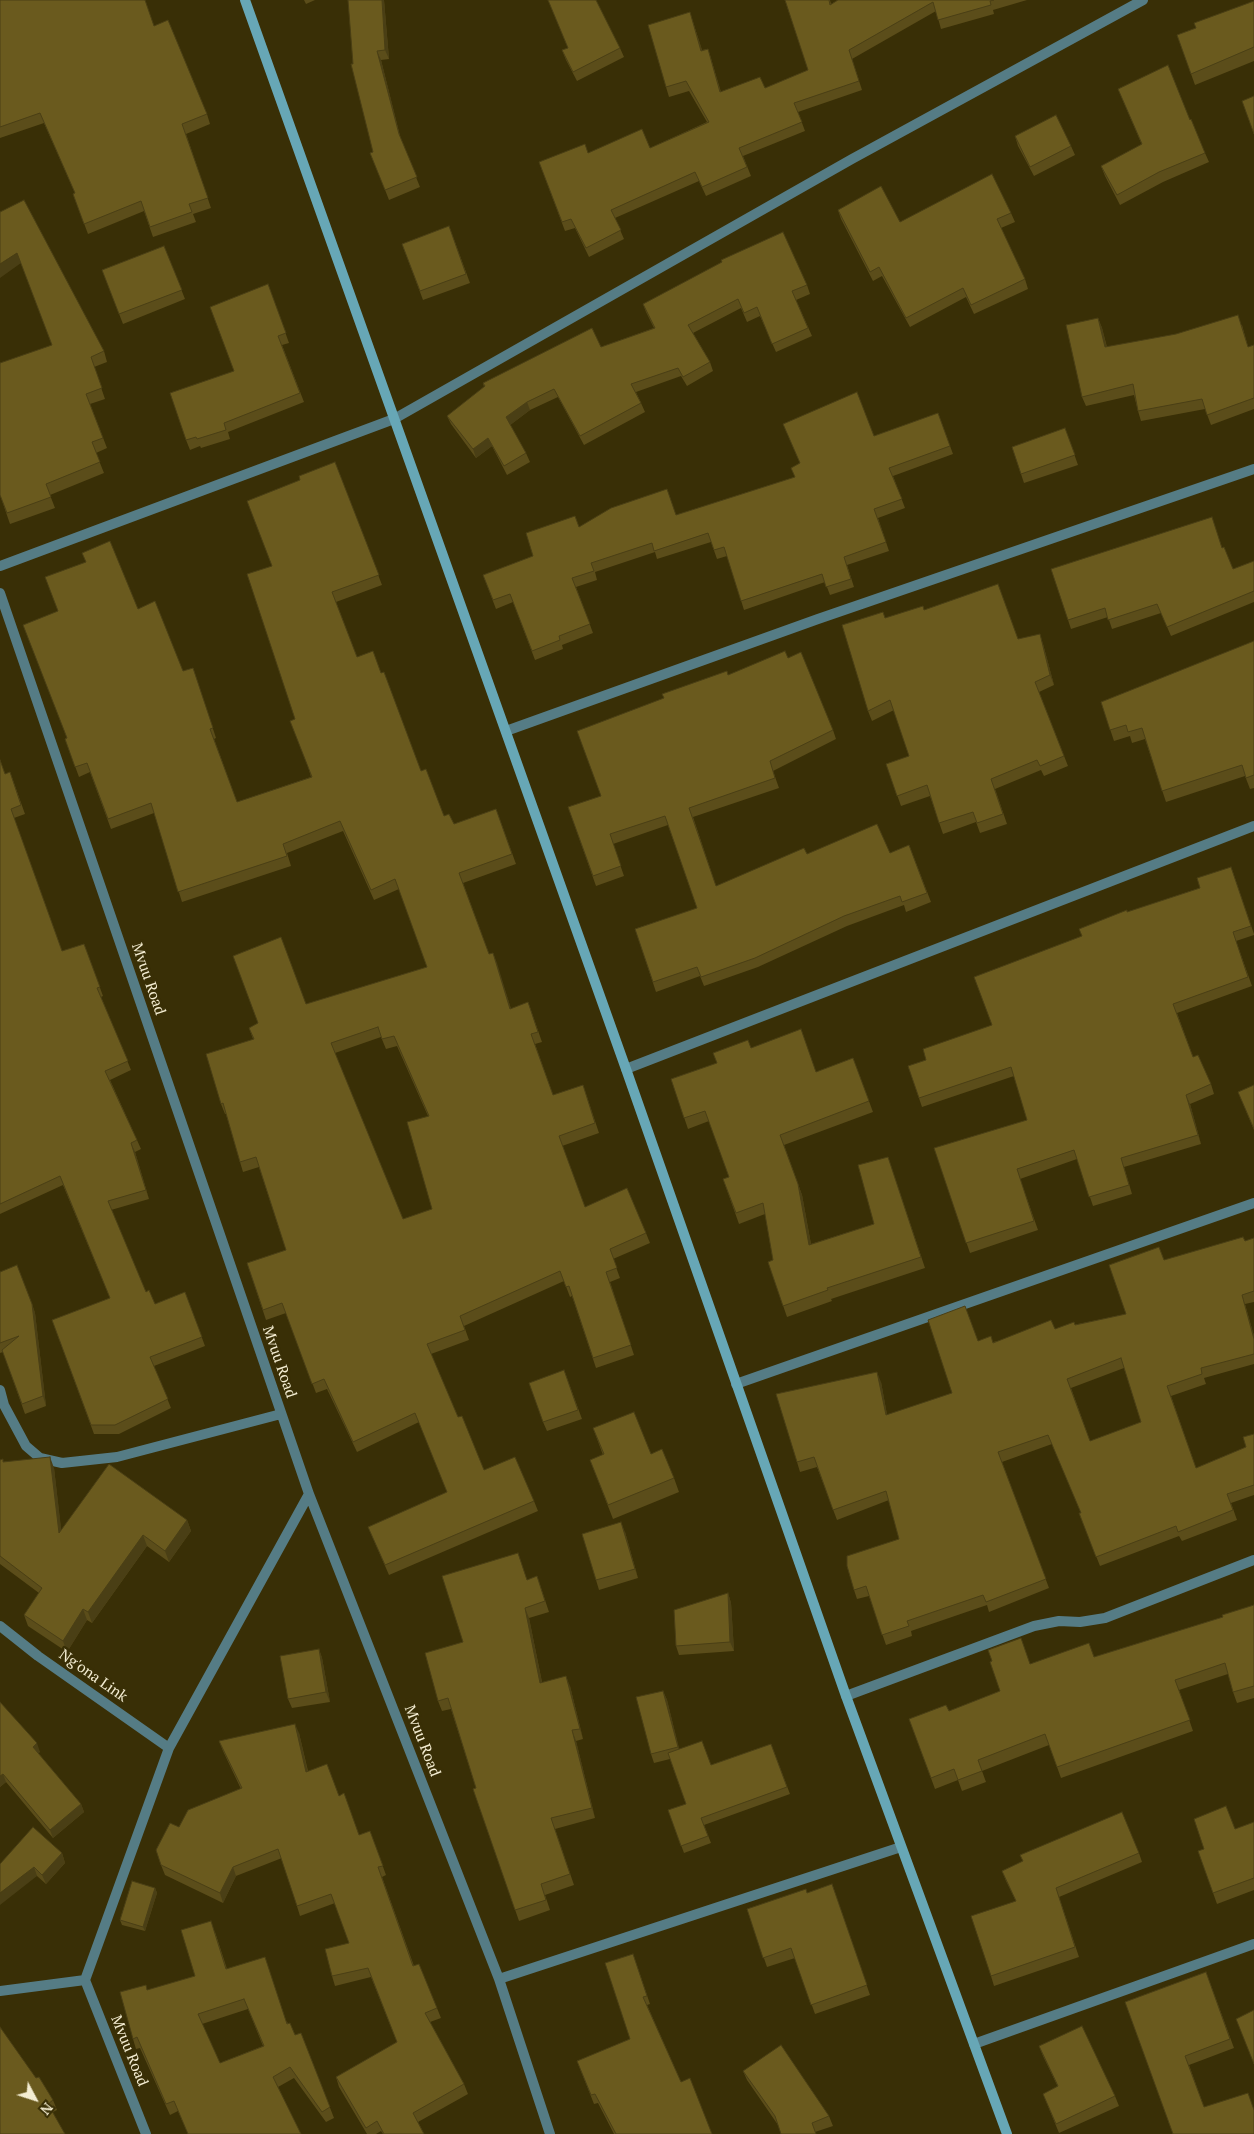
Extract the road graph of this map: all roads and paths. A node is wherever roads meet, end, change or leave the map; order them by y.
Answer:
1 (245, 0) edge
2 (1143, 0) edge
3 (394, 420) junction
4 (1254, 469) edge
5 (0, 566) edge
6 (0, 593) edge
7 (506, 731) junction
8 (1254, 826) edge
9 (626, 1069) junction
10 (1254, 1203) edge
11 (736, 1384) junction
12 (0, 1390) edge
13 (281, 1414) junction
14 (308, 1494) junction
15 (1254, 1560) edge
16 (0, 1626) edge
17 (846, 1696) junction
18 (169, 1748) junction
19 (901, 1847) junction
20 (1254, 1944) edge
21 (499, 1979) junction
22 (85, 1980) junction
23 (0, 1990) edge
24 (974, 2044) junction
25 (146, 2134) edge
26 (550, 2134) edge
27 (1007, 2134) edge

1 - 3 street
2 - 3 street
3 - 5 street
3 - 7 street
4 - 7 street
6 - 13 street, Mvuu Road
7 - 9 street
8 - 9 street
9 - 11 street
10 - 11 street
11 - 17 street
12 - 13 street
13 - 14 street, Mvuu Road
14 - 18 street
14 - 21 street, Mvuu Road
15 - 17 street
16 - 18 street, Ng'ona Link
17 - 19 street
18 - 22 street
19 - 21 street
19 - 24 street
20 - 24 street
21 - 26 street, Mvuu Road
22 - 23 street
22 - 25 street, Mvuu Road
24 - 27 street

